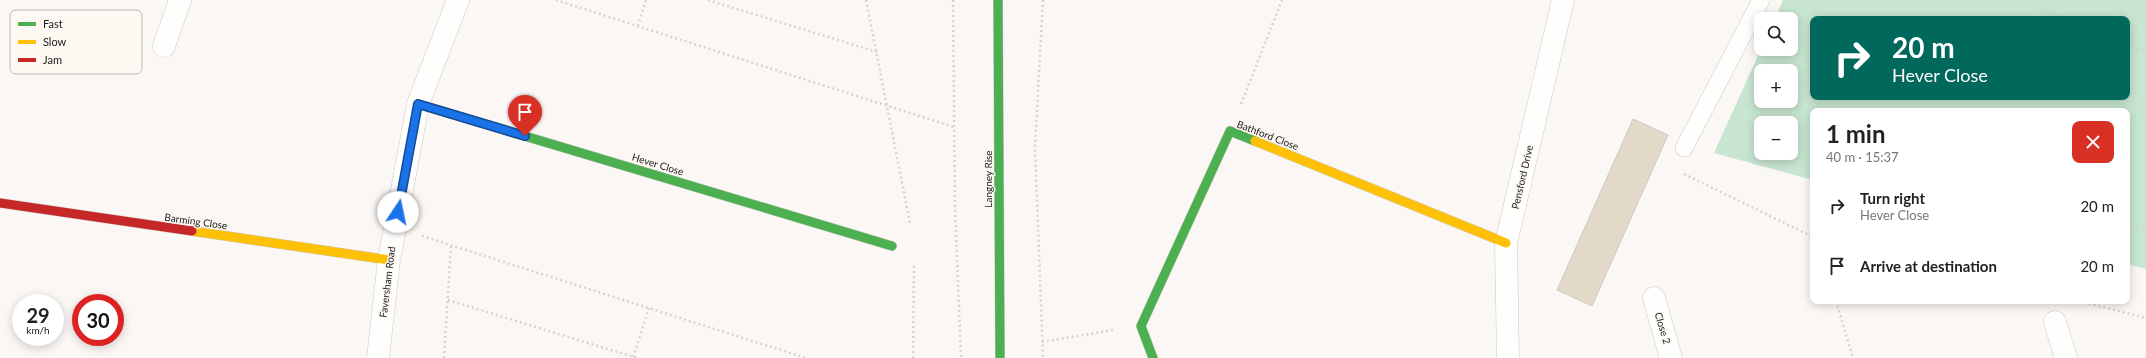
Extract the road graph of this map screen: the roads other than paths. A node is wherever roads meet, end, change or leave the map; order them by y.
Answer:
1 (180, 0) edge
2 (458, 0) edge
3 (998, 0) edge
4 (1563, 0) edge
5 (1761, 0) edge
6 (164, 46) dead end
7 (418, 104) junction
8 (1684, 148) road end
9 (0, 203) edge
10 (1506, 243) junction
11 (892, 246) dead end
12 (389, 260) junction
13 (1654, 298) dead end
14 (2055, 322) dead end
15 (378, 358) edge
16 (1000, 358) edge
17 (1153, 358) edge
18 (1508, 358) edge
19 (1672, 358) edge
20 (2066, 358) edge

1 - 6 street
2 - 7 street, Faversham Road
3 - 16 street, Langney Rise
4 - 10 street, Pensford Drive
5 - 8 lane
7 - 11 street, Hever Close
7 - 12 street, Faversham Road
9 - 12 street, Barming Close
10 - 17 street, Bathford Close
10 - 18 street, Pensford Drive
12 - 15 street, Faversham Road
13 - 19 street, Close 2
14 - 20 street

